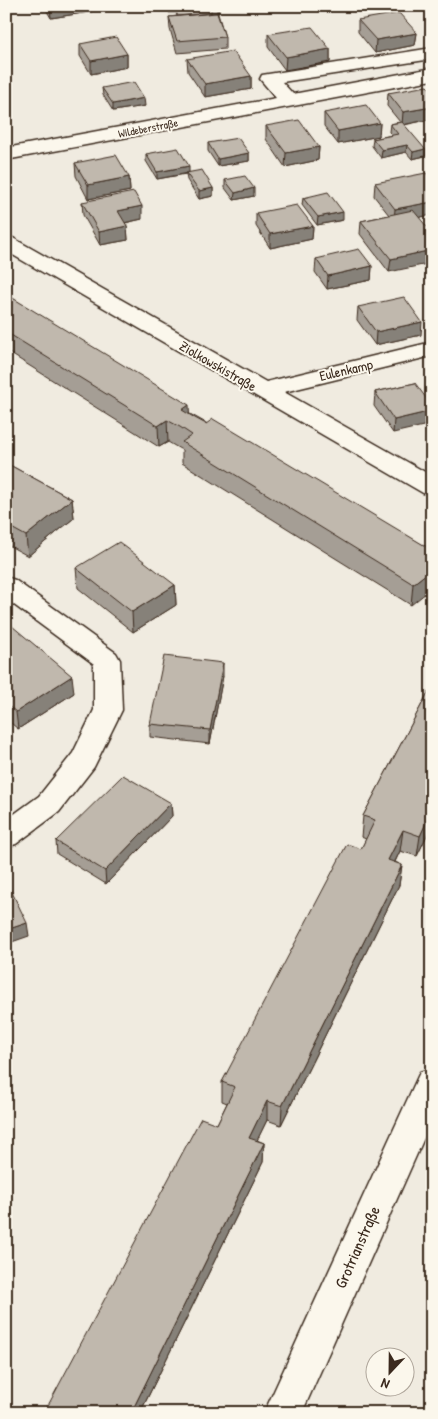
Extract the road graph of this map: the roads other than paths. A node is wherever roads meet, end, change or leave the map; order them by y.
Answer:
1 (432, 53) edge
2 (432, 74) edge
3 (289, 101) junction
4 (6, 154) edge
5 (6, 242) edge
6 (432, 349) edge
7 (261, 390) junction
8 (432, 487) edge
9 (6, 586) edge
10 (6, 836) edge
11 (432, 1082) edge
12 (283, 1413) edge

1 - 3 street
2 - 3 street, Wildeberstraße
3 - 4 street, Wildeberstraße
5 - 7 street, Ziolkowskistraße
6 - 7 street, Eulenkamp
7 - 8 street, Ziolkowskistraße
9 - 10 street
11 - 12 street, Grotrianstraße

